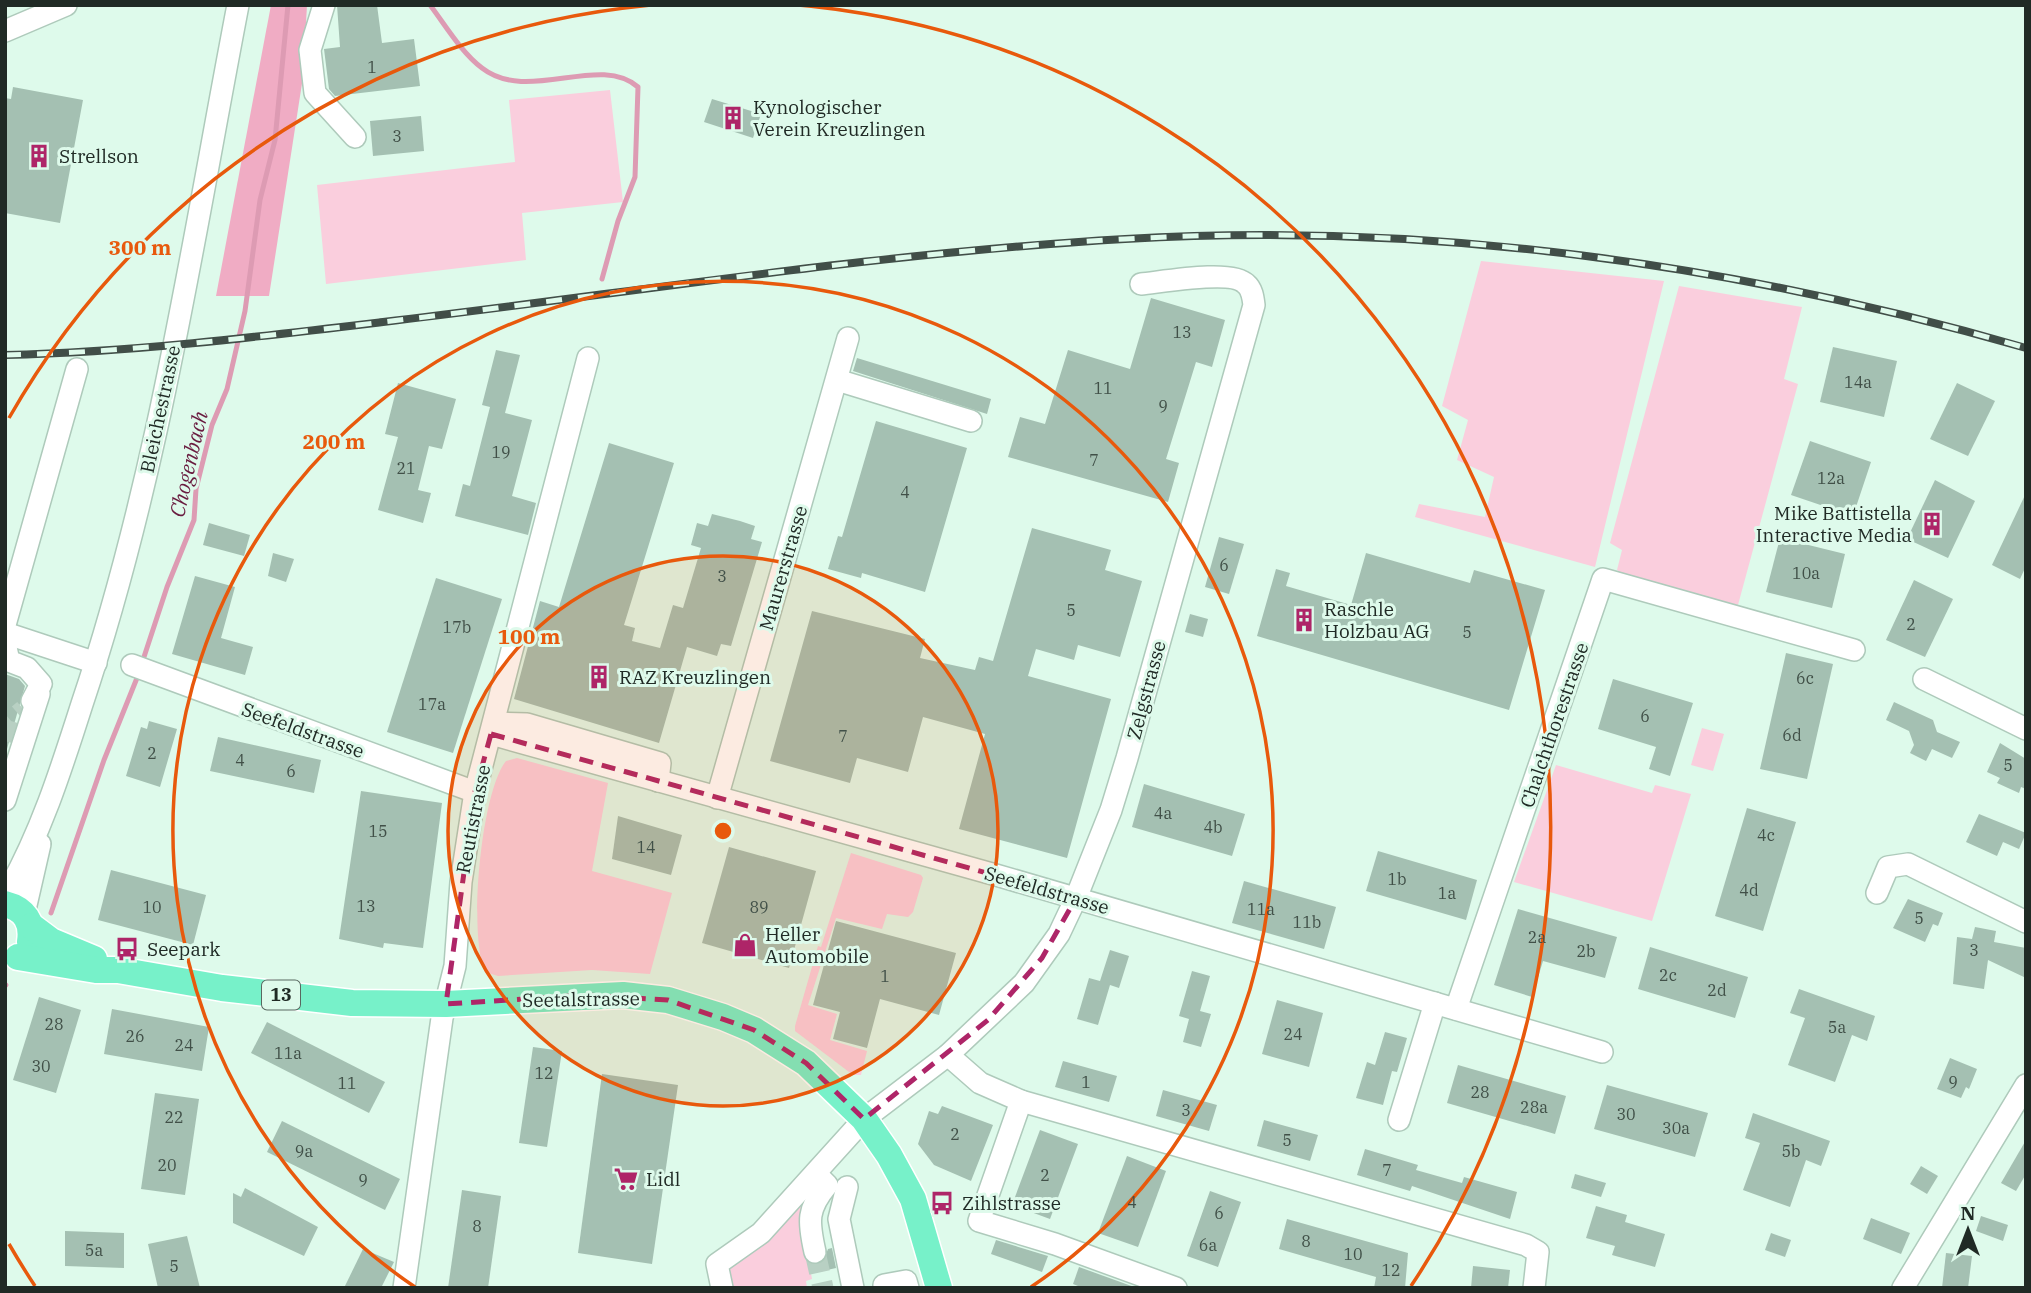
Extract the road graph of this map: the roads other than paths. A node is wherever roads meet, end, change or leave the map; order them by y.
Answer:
1 (66, 5) edge
2 (238, 5) edge
3 (324, 5) edge
4 (5, 32) edge
5 (355, 137) dead end
6 (1141, 284) dead end
7 (848, 338) dead end
8 (587, 358) dead end
9 (77, 369) dead end
10 (836, 380) junction
11 (971, 421) dead end
12 (5, 625) edge
13 (5, 633) edge
14 (5, 643) edge
15 (1854, 650) dead end
16 (96, 663) junction
17 (140, 669) dead end
18 (1924, 679) dead end
19 (39, 694) junction
20 (24, 710) tunnel mouth
21 (492, 729) junction
22 (2026, 729) edge
23 (475, 792) junction
24 (717, 798) junction
25 (5, 800) edge
26 (1877, 893) dead end
27 (1076, 898) junction
28 (16, 910) edge
29 (2026, 922) edge
30 (12, 959) edge
31 (118, 970) junction
32 (1435, 1003) junction
33 (446, 1004) junction
34 (1456, 1009) junction
35 (1602, 1052) dead end
36 (948, 1055) junction
37 (2022, 1099) edge
38 (1021, 1101) junction
39 (864, 1119) junction
40 (1399, 1120) dead end
41 (816, 1174) junction
42 (847, 1187) dead end
43 (815, 1252) tunnel mouth
44 (404, 1288) edge
45 (722, 1288) edge
46 (853, 1288) edge
47 (939, 1288) edge
48 (1177, 1288) edge
49 (1534, 1288) edge
50 (1903, 1288) edge

1 - 4 street
2 - 16 street, Bleichestrasse
3 - 5 street
6 - 27 street, Zelgstrasse
7 - 10 street, Maurerstrasse
8 - 21 street, Reutistrasse
9 - 12 street
10 - 11 street
10 - 24 street, Maurerstrasse
13 - 16 street
14 - 19 street
15 - 34 street, Chalchthorestrasse
16 - 28 street, Bleichestrasse
17 - 23 street, Seefeldstrasse
18 - 22 street
19 - 20 street
19 - 25 street
21 - 23 street, Reutistrasse
21 - 24 street, Seefeldstrasse
23 - 33 street, Reutistrasse
24 - 27 street, Seefeldstrasse
26 - 29 street
27 - 32 street, Seefeldstrasse
27 - 36 street, Zelgstrasse
28 - 30 main road
28 - 31 main road, Seetalstrasse / 13
30 - 31 main road, Seetalstrasse / 13
31 - 33 main road, Seetalstrasse / 13
32 - 34 street, Seefeldstrasse
32 - 40 street
33 - 39 main road, Seetalstrasse / 13
33 - 44 street, Reutistrasse
34 - 35 street, Seefeldstrasse
36 - 38 street
36 - 39 street, Zelgstrasse
37 - 50 street
38 - 48 street
38 - 49 street
39 - 41 street, Zelgstrasse
39 - 47 main road, Seetalstrasse / 13
41 - 43 street
41 - 45 street, Zelgstrasse
42 - 46 street

